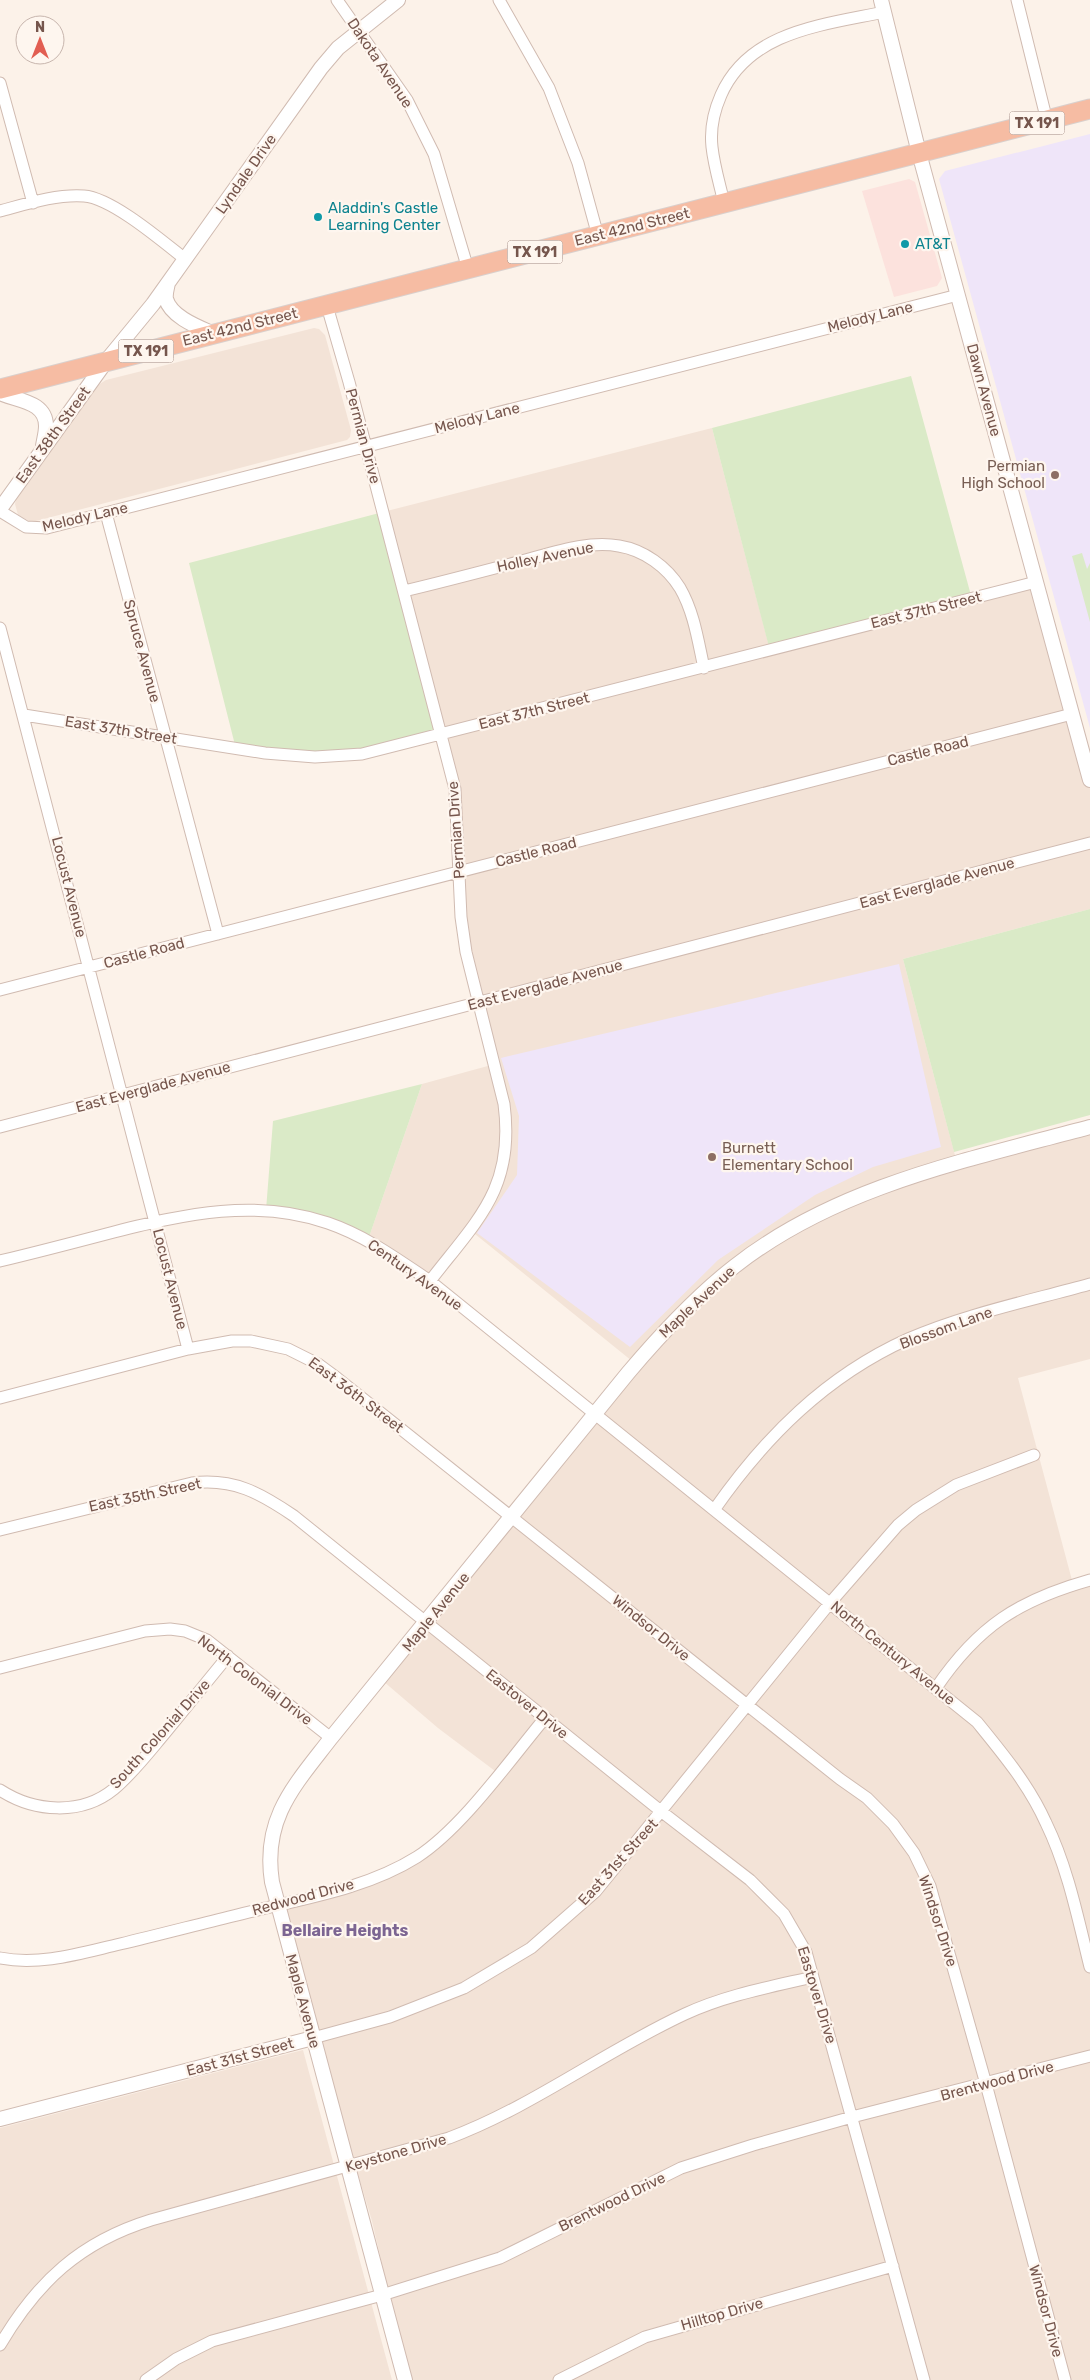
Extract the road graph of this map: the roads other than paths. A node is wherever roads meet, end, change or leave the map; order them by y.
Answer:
1 (337, 0) edge
2 (398, 0) edge
3 (499, 0) edge
4 (1017, 0) edge
5 (882, 6) edge
6 (358, 31) junction
7 (0, 84) edge
8 (1090, 110) edge
9 (1047, 120) junction
10 (920, 154) junction
11 (33, 202) junction
12 (724, 203) junction
13 (0, 211) edge
14 (598, 236) junction
15 (185, 258) junction
16 (468, 269) junction
17 (168, 283) junction
18 (958, 295) junction
19 (327, 306) junction
20 (214, 334) junction
21 (107, 360) junction
22 (0, 388) edge
23 (0, 393) edge
24 (366, 446) junction
25 (43, 449) junction
26 (0, 510) edge
27 (106, 513) junction
28 (1036, 582) junction
29 (404, 592) junction
30 (0, 628) edge
31 (704, 668) junction
32 (1072, 714) junction
33 (24, 715) junction
34 (442, 735) junction
35 (165, 737) junction
36 (1090, 780) edge
37 (1090, 843) edge
38 (460, 872) junction
39 (218, 934) junction
40 (90, 967) junction
41 (0, 990) edge
42 (480, 1002) junction
43 (122, 1095) junction
44 (0, 1127) edge
45 (1090, 1127) edge
46 (155, 1222) junction
47 (0, 1262) edge
48 (430, 1281) junction
49 (1090, 1284) edge
50 (188, 1349) junction
51 (0, 1398) edge
52 (595, 1414) junction
53 (1034, 1455) dead end
54 (714, 1510) junction
55 (513, 1518) junction
56 (0, 1530) edge
57 (1090, 1580) edge
58 (830, 1603) junction
59 (426, 1623) junction
60 (228, 1656) junction
61 (0, 1668) edge
62 (936, 1688) junction
63 (748, 1705) junction
64 (545, 1718) junction
65 (332, 1738) junction
66 (0, 1790) edge
67 (662, 1812) junction
68 (277, 1904) junction
69 (0, 1958) edge
70 (1090, 1967) edge
71 (813, 1977) junction
72 (313, 2038) junction
73 (1090, 2056) edge
74 (986, 2084) junction
75 (852, 2117) junction
76 (0, 2119) edge
77 (348, 2167) junction
78 (892, 2266) junction
79 (382, 2295) junction
80 (0, 2345) edge
81 (146, 2380) edge
82 (405, 2380) edge
83 (559, 2380) edge
84 (924, 2380) edge
85 (1065, 2380) edge

1 - 6 street, Dakota Avenue
2 - 6 street, Lyndale Drive
3 - 14 street
4 - 9 street
5 - 10 street, Dawn Avenue
5 - 12 street
6 - 15 street, Lyndale Drive
6 - 16 street, Dakota Avenue
7 - 11 street
8 - 9 highway, East 42nd Street / TX 191
9 - 10 highway, East 42nd Street / TX 191
10 - 12 highway, East 42nd Street / TX 191
10 - 18 street, Dawn Avenue
11 - 13 street
11 - 15 street
12 - 14 highway, East 42nd Street / TX 191
14 - 16 highway, East 42nd Street / TX 191
15 - 17 street, Lyndale Drive
16 - 19 highway, East 42nd Street / TX 191
17 - 20 street
17 - 21 street, Lyndale Drive
18 - 24 street, Melody Lane
18 - 28 street, Dawn Avenue
19 - 20 highway, East 42nd Street / TX 191
19 - 24 street, Permian Drive
20 - 21 highway, East 42nd Street / TX 191
21 - 22 highway, East 42nd Street / TX 191
21 - 25 street, East 38th Street
23 - 25 street
24 - 27 street, Melody Lane
24 - 29 street, Permian Drive
25 - 26 street, East 38th Street
26 - 27 street, Melody Lane
27 - 35 street, Spruce Avenue
28 - 31 street, East 37th Street
28 - 32 street, Dawn Avenue
29 - 31 street, Holley Avenue
29 - 34 street, Permian Drive
30 - 33 street, Locust Avenue
31 - 34 street, East 37th Street
32 - 36 street, Dawn Avenue
32 - 38 street, Castle Road
33 - 35 street, East 37th Street
33 - 40 street, Locust Avenue
34 - 35 street, East 37th Street
34 - 38 street, Permian Drive
35 - 39 street, Spruce Avenue
37 - 42 street, East Everglade Avenue
38 - 39 street, Castle Road
38 - 42 street, Permian Drive
39 - 40 street, Castle Road
40 - 41 street, Castle Road
40 - 43 street, Locust Avenue
42 - 43 street, East Everglade Avenue
42 - 48 street, Permian Drive
43 - 44 street, East Everglade Avenue
43 - 46 street, Locust Avenue
45 - 52 street, Maple Avenue
46 - 47 street, Century Avenue
46 - 48 street, Century Avenue
46 - 50 street, Locust Avenue
48 - 52 street, Century Avenue
49 - 54 street, Blossom Lane
50 - 51 street, East 36th Street
50 - 55 street, East 36th Street
52 - 54 street, North Century Avenue
52 - 55 street, Maple Avenue
53 - 58 street, East 31st Street
54 - 58 street, North Century Avenue
55 - 59 street, Maple Avenue
55 - 63 street, Windsor Drive
56 - 59 street, East 35th Street
57 - 62 street
58 - 62 street, North Century Avenue
58 - 63 street, East 31st Street
59 - 64 street, Eastover Drive
59 - 65 street, Maple Avenue
60 - 61 street, North Colonial Drive
60 - 65 street, North Colonial Drive
60 - 66 street, South Colonial Drive
62 - 70 street, North Century Avenue
63 - 67 street, East 31st Street
63 - 74 street, Windsor Drive
64 - 67 street, Eastover Drive
64 - 68 street, Redwood Drive
65 - 68 street, Maple Avenue
67 - 71 street, Eastover Drive
67 - 72 street, East 31st Street
68 - 69 street, Redwood Drive
68 - 72 street, Maple Avenue
71 - 75 street, Eastover Drive
71 - 77 street, Keystone Drive
72 - 76 street, East 31st Street
72 - 77 street, Maple Avenue
73 - 74 street, Brentwood Drive
74 - 75 street, Brentwood Drive
74 - 85 street, Windsor Drive
75 - 78 street, Eastover Drive
75 - 79 street, Brentwood Drive
77 - 79 street, Maple Avenue
77 - 80 street, Keystone Drive
78 - 83 street, Hilltop Drive
78 - 84 street, Eastover Drive
79 - 81 street, Brentwood Drive
79 - 82 street, Maple Avenue

